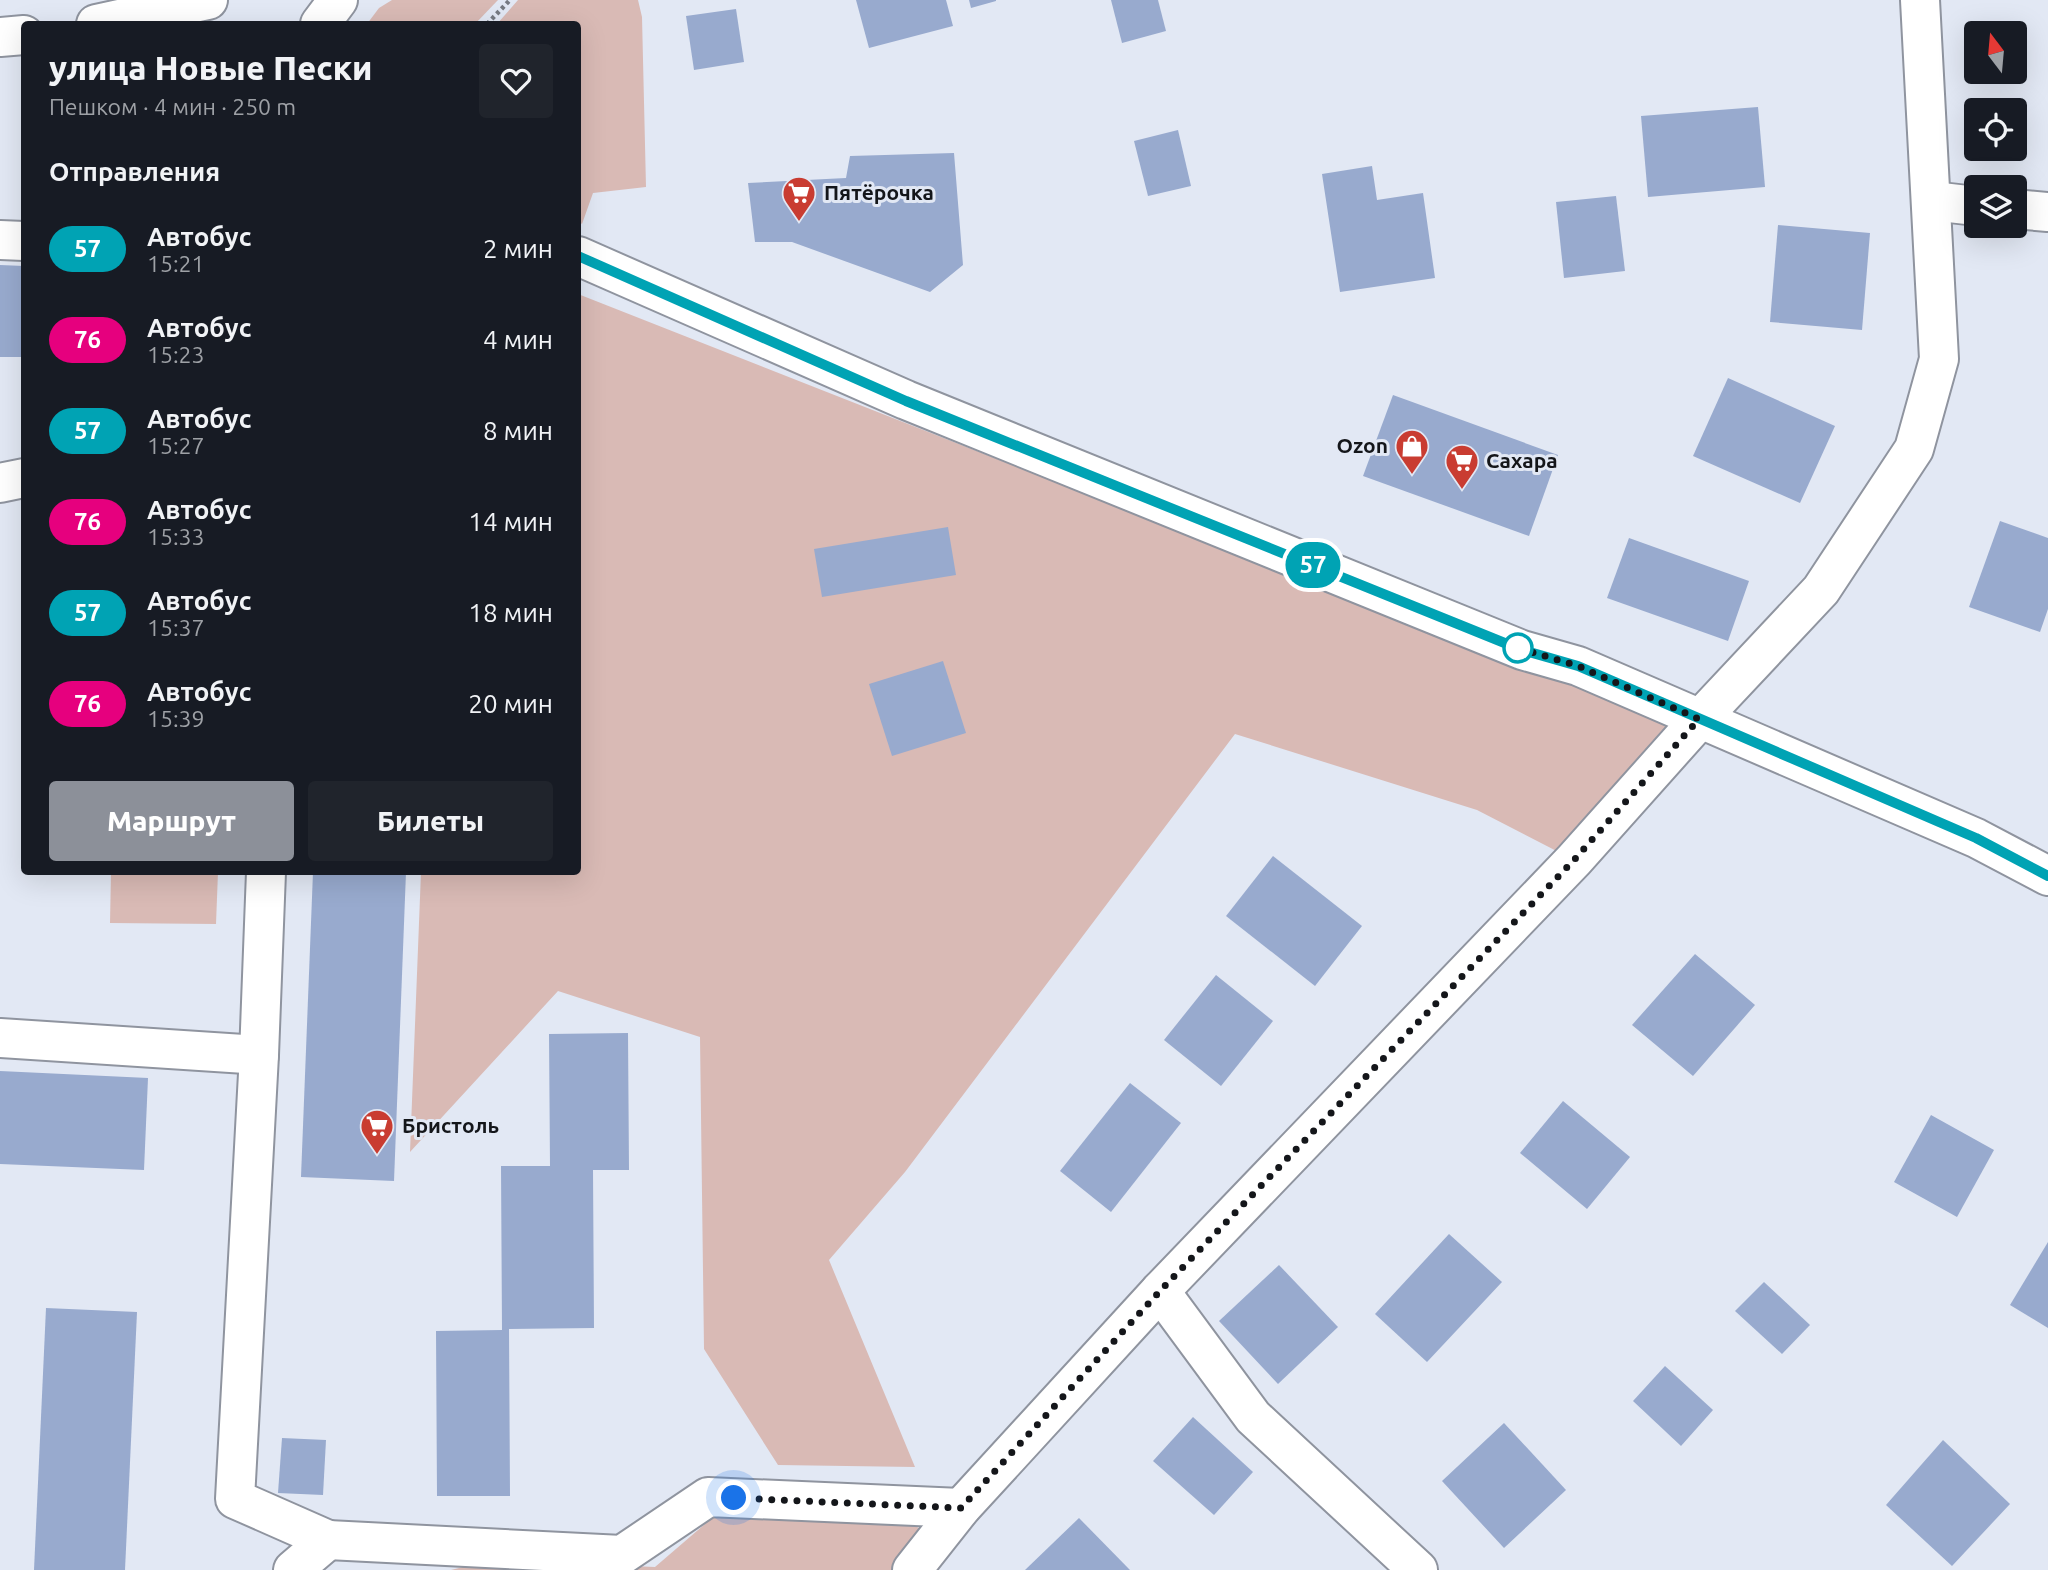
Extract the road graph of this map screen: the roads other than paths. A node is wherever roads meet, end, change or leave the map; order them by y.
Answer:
1 (208, 0) edge
2 (338, 0) edge
3 (1920, 0) edge
4 (110, 21) edge
5 (322, 21) edge
6 (21, 35) edge
7 (0, 37) edge
8 (1932, 201) junction
9 (1964, 204) edge
10 (2027, 210) edge
11 (2048, 212) edge
12 (0, 240) edge
13 (21, 241) edge
14 (581, 257) edge
15 (21, 479) edge
16 (0, 483) edge
17 (1699, 719) junction
18 (266, 875) edge
19 (2048, 876) edge
20 (0, 1038) edge
21 (259, 1055) junction
22 (1160, 1291) junction
23 (961, 1508) junction
24 (328, 1540) junction
25 (293, 1570) edge
26 (912, 1570) edge
27 (1418, 1570) edge

1 - 4 street
2 - 5 street
3 - 8 street
6 - 7 street
8 - 9 street
8 - 17 street
10 - 11 street
12 - 13 street
14 - 17 street
15 - 16 street
17 - 19 street
17 - 22 street
18 - 21 street
20 - 21 street
21 - 24 street
22 - 23 street
22 - 27 street
23 - 24 street
23 - 26 street
24 - 25 street

